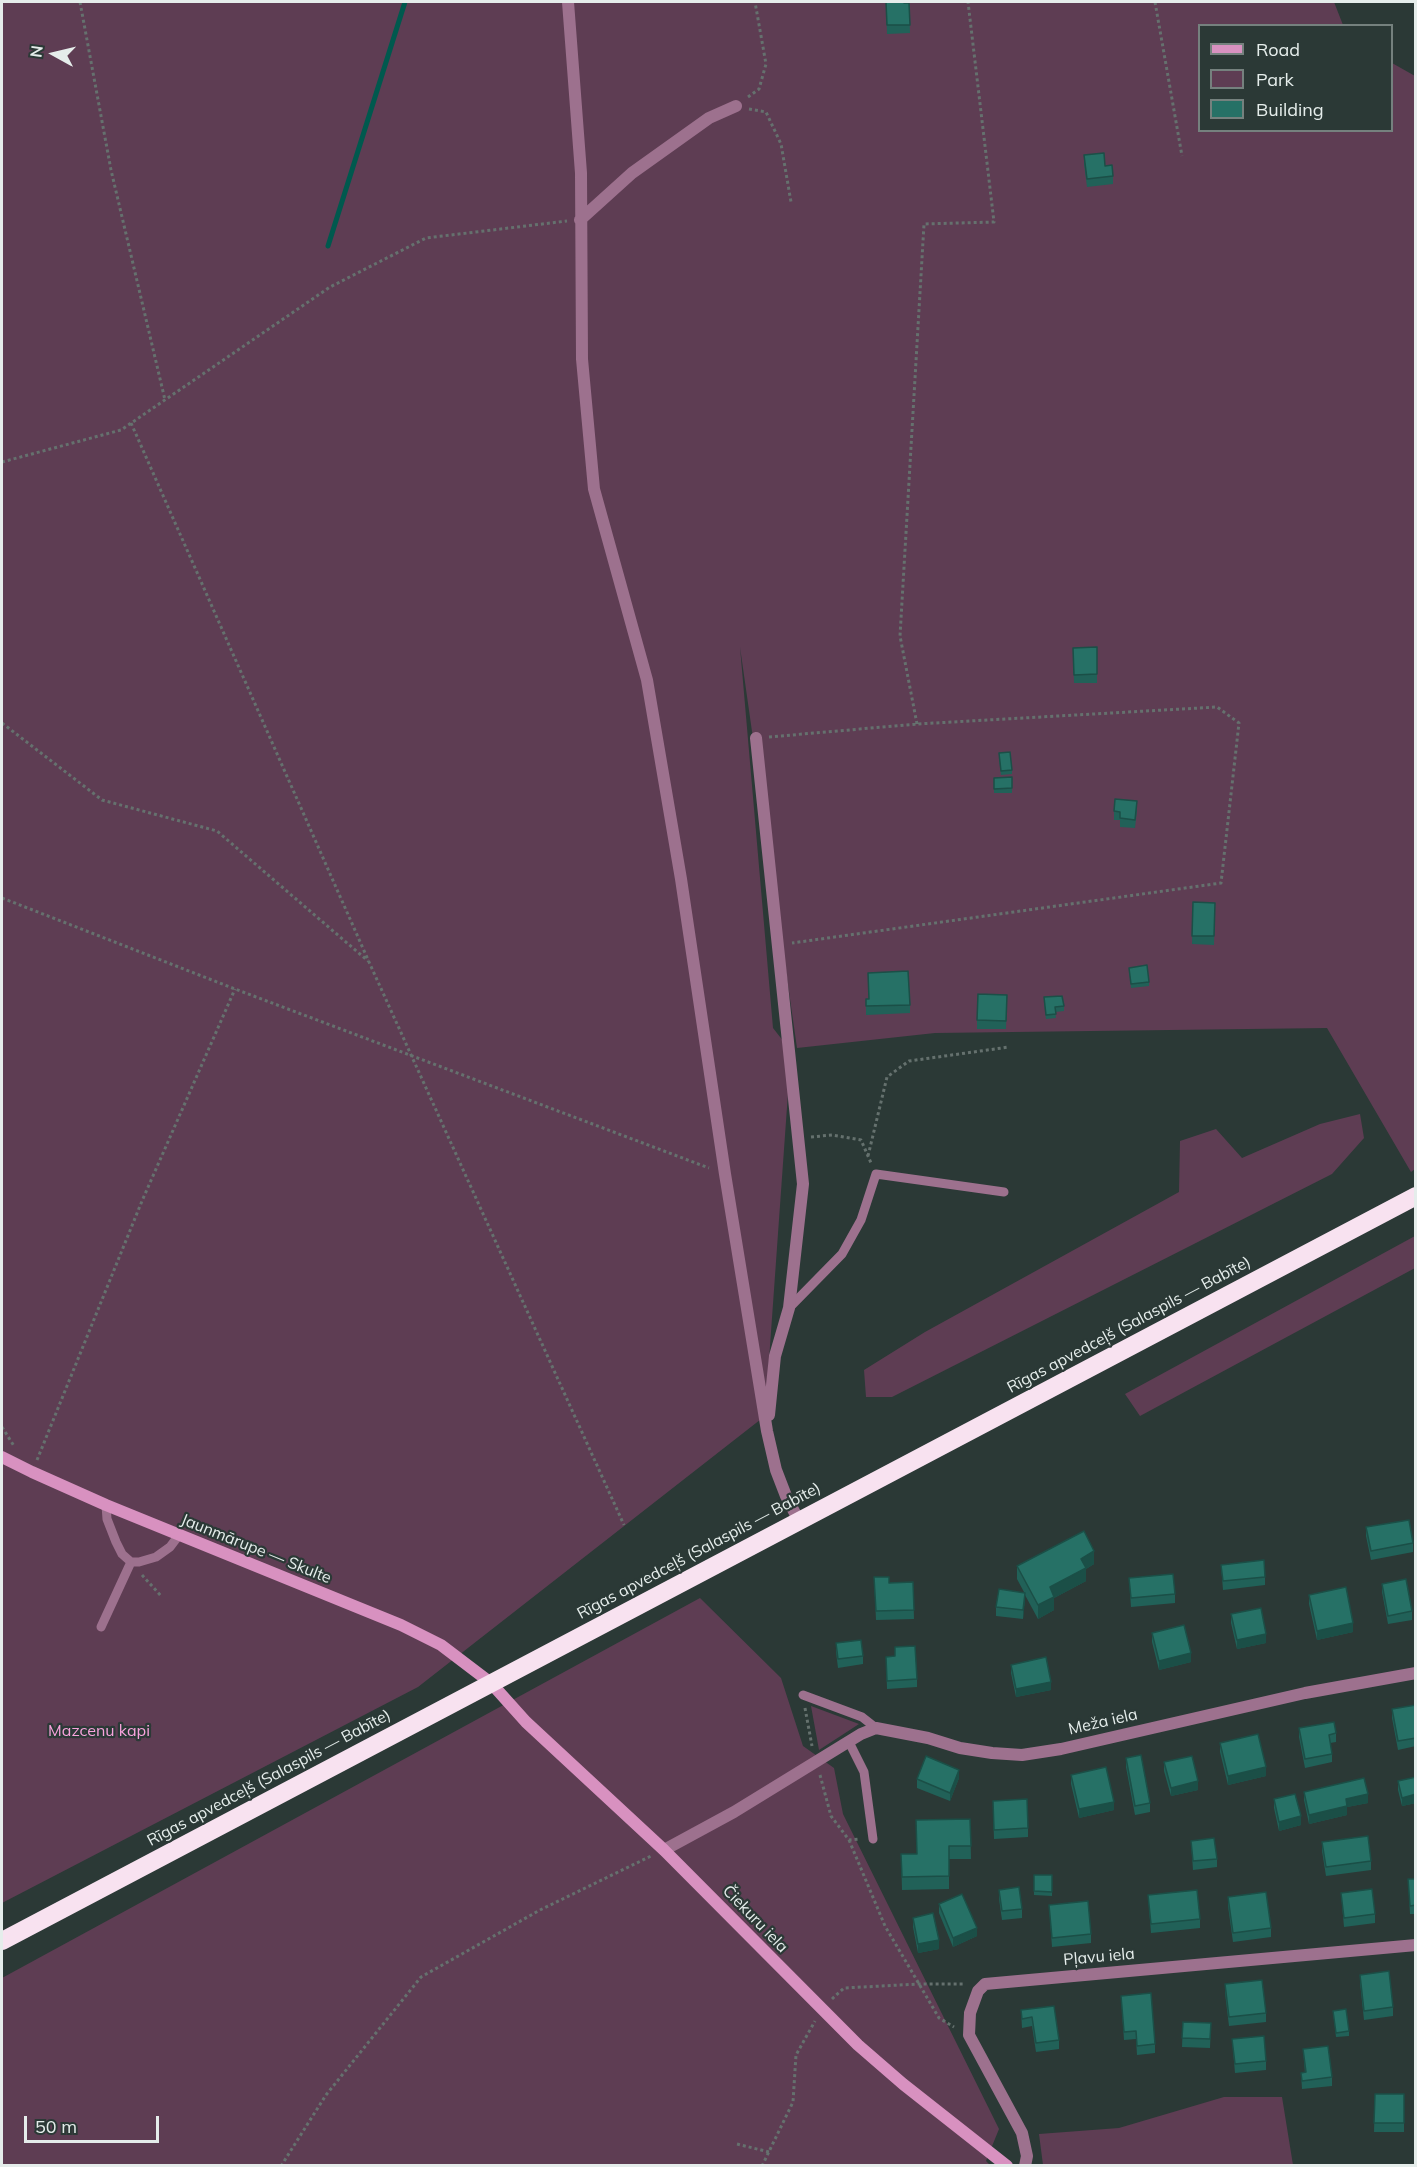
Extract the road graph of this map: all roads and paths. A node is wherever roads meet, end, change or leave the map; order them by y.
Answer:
1 (80, 2) edge
2 (568, 2) edge
3 (755, 2) edge
4 (968, 2) edge
5 (1155, 2) edge
6 (736, 106) junction
7 (1182, 156) dead end
8 (791, 202) dead end
9 (580, 220) junction
10 (165, 400) junction
11 (131, 423) junction
12 (2, 462) edge
13 (2, 723) edge
14 (917, 724) junction
15 (756, 738) joint
16 (2, 898) edge
17 (777, 945) junction
18 (369, 962) junction
19 (235, 989) junction
20 (1009, 1047) dead end
21 (411, 1056) junction
22 (798, 1139) junction
23 (868, 1156) junction
24 (725, 1174) junction
25 (876, 1174) junction
26 (1004, 1192) dead end
27 (1416, 1196) edge
28 (789, 1308) junction
29 (767, 1431) junction
30 (2, 1457) edge
31 (32, 1472) junction
32 (106, 1504) junction
33 (799, 1521) junction
34 (624, 1525) dead end
35 (179, 1535) junction
36 (131, 1562) junction
37 (162, 1597) dead end
38 (101, 1627) dead end
39 (1416, 1672) edge
40 (491, 1683) junction
41 (803, 1695) joint
42 (876, 1728) junction
43 (849, 1742) junction
44 (816, 1762) junction
45 (873, 1839) joint
46 (849, 1840) junction
47 (664, 1850) junction
48 (2, 1941) edge
49 (1416, 1945) edge
50 (919, 1984) junction
51 (985, 1984) junction
52 (821, 2010) junction
53 (969, 2035) junction
54 (737, 2144) dead end
55 (769, 2152) junction
56 (281, 2166) edge
57 (762, 2166) edge
58 (1006, 2166) edge
59 (1025, 2166) edge

1 - 10 path
2 - 9 street
3 - 6 path
4 - 14 path
5 - 7 path
6 - 8 path
6 - 9 street
9 - 10 path
9 - 24 street
10 - 11 path
11 - 12 path
11 - 18 path
13 - 18 path
14 - 15 path
14 - 17 path
15 - 17 street
16 - 19 path
17 - 22 street
18 - 21 path
19 - 21 path
19 - 31 path
20 - 23 path
21 - 24 path
21 - 34 path
22 - 23 path
22 - 28 street
23 - 25 path
24 - 29 street
25 - 26 lane
25 - 28 lane
27 - 33 highway, Rīgas apvedceļš (Salaspils — Babīte)
28 - 29 street
29 - 33 street
30 - 31 main road, Jaunmārupe — Skulte
31 - 32 main road, Jaunmārupe — Skulte
32 - 35 main road, Jaunmārupe — Skulte
32 - 36 lane
33 - 40 highway, Rīgas apvedceļš (Salaspils — Babīte)
35 - 36 lane
35 - 40 main road, Jaunmārupe — Skulte
36 - 37 path
36 - 38 lane
39 - 42 street, Meža iela
40 - 47 main road, Čiekuru iela
40 - 48 highway, Rīgas apvedceļš (Salaspils — Babīte)
41 - 42 lane, Meža iela
41 - 44 path
42 - 43 street
43 - 44 street
43 - 45 lane
44 - 46 path
44 - 47 street
45 - 46 path
46 - 50 path
47 - 52 main road, Čiekuru iela
47 - 56 path
49 - 51 street, Pļavu iela
50 - 51 path
50 - 52 path
50 - 53 path
51 - 53 street
52 - 55 path
52 - 58 main road, Čiekuru iela
53 - 59 street
54 - 55 path
55 - 57 path

